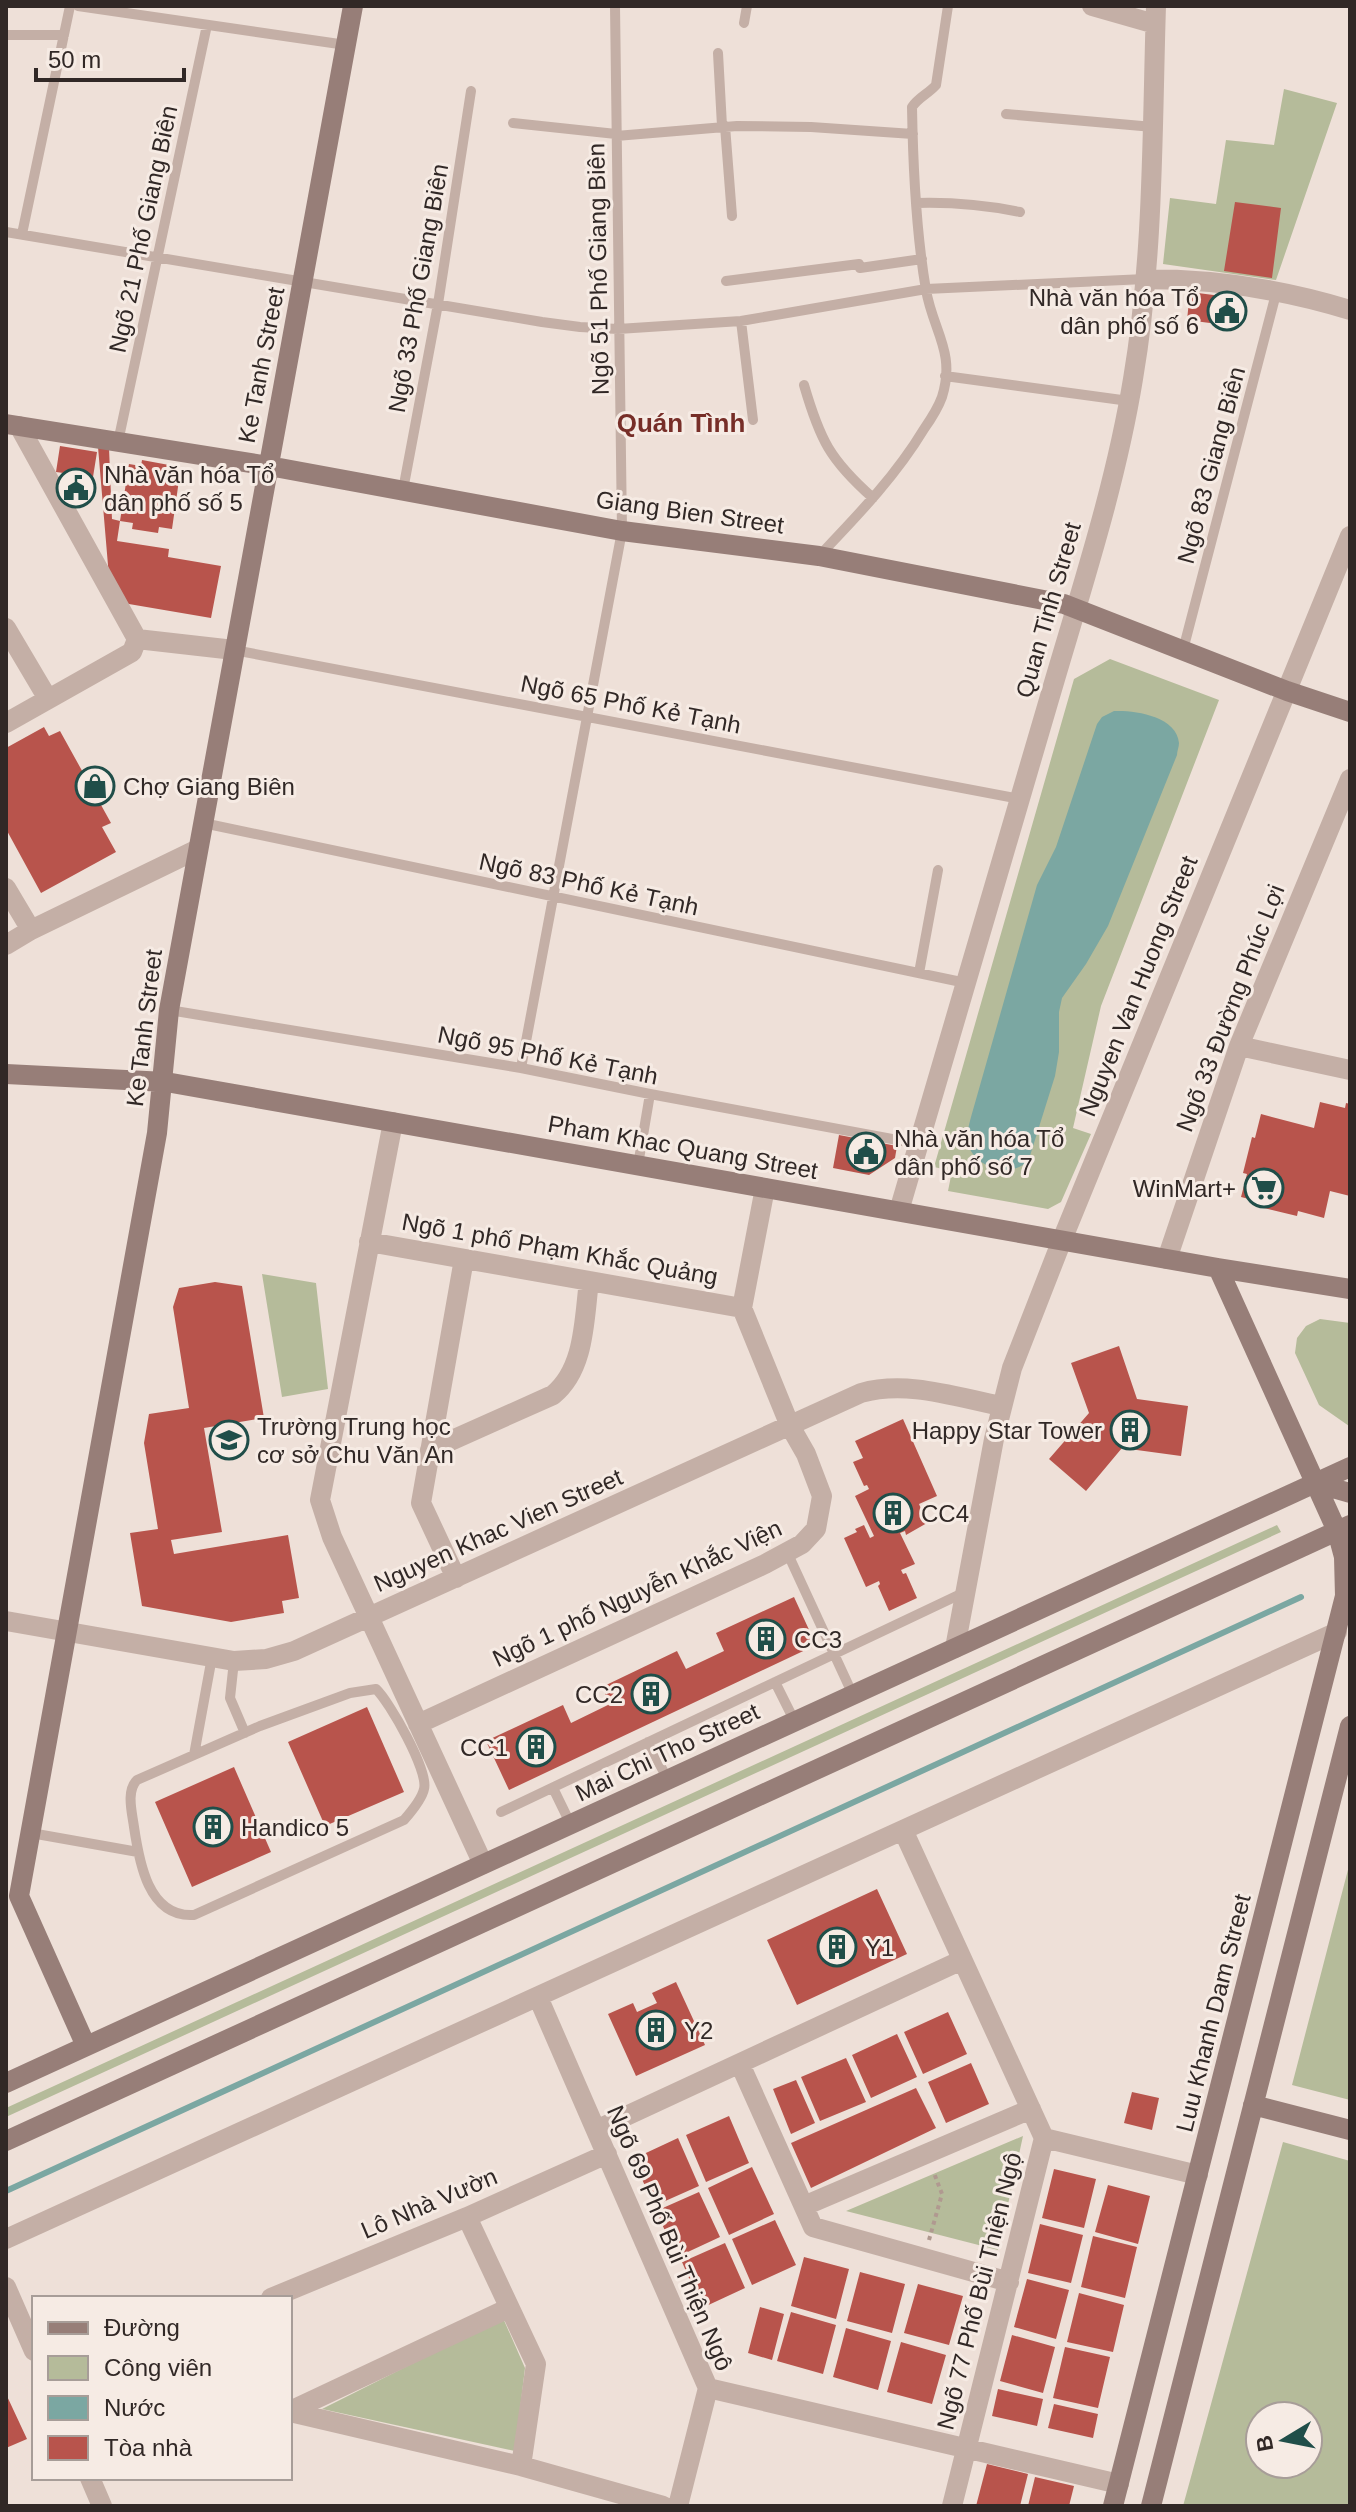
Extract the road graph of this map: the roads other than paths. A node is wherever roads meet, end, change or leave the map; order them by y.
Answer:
1 (70, 6) edge
2 (78, 6) edge
3 (353, 6) edge
4 (615, 6) edge
5 (747, 6) edge
6 (948, 6) edge
7 (1092, 6) edge
8 (128, 10) edge
9 (1155, 15) edge
10 (744, 23) dead end
11 (207, 25) junction
12 (6, 35) edge
13 (64, 35) junction
14 (346, 45) junction
15 (718, 53) dead end
16 (471, 91) dead end
17 (1006, 114) dead end
18 (513, 123) dead end
19 (724, 126) junction
20 (1153, 127) junction
21 (913, 134) junction
22 (616, 135) junction
23 (917, 203) junction
24 (1020, 212) dead end
25 (732, 216) dead end
26 (6, 232) edge
27 (22, 234) junction
28 (158, 257) junction
29 (922, 259) junction
30 (1145, 279) junction
31 (726, 281) dead end
32 (303, 282) junction
33 (926, 289) junction
34 (1277, 290) junction
35 (438, 304) junction
36 (1350, 310) edge
37 (741, 321) junction
38 (618, 329) junction
39 (945, 376) junction
40 (804, 385) dead end
41 (1129, 401) junction
42 (753, 420) dead end
43 (13, 425) edge
44 (118, 442) junction
45 (269, 466) junction
46 (403, 490) junction
47 (873, 498) junction
48 (622, 531) junction
49 (1350, 536) edge
50 (819, 556) junction
51 (1076, 607) junction
52 (6, 628) edge
53 (137, 639) junction
54 (234, 650) junction
55 (1183, 650) junction
56 (1287, 691) junction
57 (48, 699) junction
58 (1350, 712) edge
59 (587, 716) junction
60 (6, 723) edge
61 (1350, 779) edge
62 (1020, 799) junction
63 (203, 823) junction
64 (198, 849) junction
65 (938, 870) dead end
66 (6, 888) edge
67 (553, 897) junction
68 (31, 930) junction
69 (6, 945) edge
70 (919, 973) junction
71 (966, 983) junction
72 (169, 1010) junction
73 (1239, 1046) junction
74 (521, 1068) junction
75 (1350, 1070) edge
76 (6, 1074) edge
77 (161, 1082) junction
78 (650, 1094) junction
79 (393, 1122) junction
80 (919, 1144) junction
81 (638, 1165) junction
82 (765, 1188) junction
83 (899, 1211) junction
84 (1062, 1240) junction
85 (369, 1242) junction
86 (464, 1259) junction
87 (1167, 1259) junction
88 (1218, 1268) junction
89 (589, 1281) junction
90 (1350, 1289) edge
91 (742, 1308) junction
92 (1001, 1406) junction
93 (790, 1426) junction
94 (430, 1450) junction
95 (1350, 1467) edge
96 (1315, 1483) junction
97 (1350, 1493) edge
98 (1350, 1505) edge
99 (1343, 1528) edge
100 (787, 1552) junction
101 (456, 1578) junction
102 (965, 1592) junction
103 (369, 1617) junction
104 (6, 1621) edge
105 (1343, 1629) edge
106 (67, 1631) junction
107 (955, 1648) junction
108 (834, 1654) junction
109 (212, 1657) junction
110 (234, 1661) junction
111 (775, 1682) junction
112 (853, 1695) junction
113 (795, 1722) junction
114 (418, 1724) junction
115 (1350, 1726) edge
116 (245, 1733) junction
117 (648, 1742) junction
118 (194, 1755) junction
119 (668, 1780) junction
120 (553, 1788) junction
121 (501, 1812) dead end
122 (571, 1825) junction
123 (903, 1830) junction
124 (31, 1833) junction
125 (138, 1852) junction
126 (483, 1864) junction
127 (13, 1899) edge
128 (962, 1960) junction
129 (538, 1997) junction
130 (86, 2046) junction
131 (740, 2064) junction
132 (6, 2083) edge
133 (1253, 2105) junction
134 (1031, 2109) junction
135 (596, 2130) junction
136 (1350, 2130) edge
137 (1044, 2138) junction
138 (6, 2141) edge
139 (607, 2154) junction
140 (1198, 2175) junction
141 (804, 2206) junction
142 (467, 2217) junction
143 (6, 2239) edge
144 (1009, 2282) junction
145 (6, 2287) edge
146 (276, 2296) edge
147 (509, 2308) junction
148 (32, 2346) edge
149 (708, 2388) junction
150 (292, 2411) edge
151 (292, 2412) edge
152 (966, 2449) junction
153 (521, 2466) junction
154 (91, 2480) edge
155 (1119, 2484) junction
156 (102, 2506) edge
157 (663, 2506) edge
158 (678, 2506) edge
159 (952, 2506) edge
160 (1113, 2506) edge
161 (1151, 2506) edge

1 - 13 lane
2 - 8 lane
3 - 14 street, Ke Tanh Street
4 - 22 lane, Ngõ 51 Phố Giang Biên
5 - 10 lane
6 - 21 lane
7 - 9 street
8 - 11 lane
9 - 20 street, Quan Tinh Street
11 - 14 lane
11 - 28 lane, Ngõ 21 Phố Giang Biên
12 - 13 lane
13 - 27 lane
14 - 32 street, Ke Tanh Street
15 - 19 lane
16 - 35 lane, Ngõ 33 Phố Giang Biên
17 - 20 lane
18 - 22 lane
19 - 21 lane
19 - 22 lane
19 - 25 lane
20 - 30 street, Quan Tinh Street
21 - 23 lane
22 - 38 lane, Ngõ 51 Phố Giang Biên
23 - 24 lane
23 - 29 lane
26 - 27 lane
27 - 28 lane
28 - 32 lane
28 - 44 lane, Ngõ 21 Phố Giang Biên
29 - 31 lane
29 - 33 lane
30 - 33 lane
30 - 34 street
30 - 41 street, Quan Tinh Street
32 - 35 lane
32 - 45 street, Ke Tanh Street
33 - 37 lane
33 - 39 lane
34 - 36 street
34 - 55 lane, Ngõ 83 Giang Biên
35 - 38 lane
35 - 46 lane, Ngõ 33 Phố Giang Biên
37 - 38 lane
37 - 42 lane
38 - 48 lane, Ngõ 51 Phố Giang Biên
39 - 41 lane
39 - 47 lane
40 - 47 lane
41 - 51 street, Quan Tinh Street
43 - 44 street, Giang Bien Street
43 - 53 street
44 - 45 street, Giang Bien Street
45 - 46 street, Giang Bien Street
45 - 54 street, Ke Tanh Street
46 - 48 street, Giang Bien Street
47 - 50 lane
48 - 50 street, Giang Bien Street
48 - 59 lane, Ngõ 51 Phố Giang Biên
49 - 56 street, Nguyen Van Huong Street
50 - 51 street, Giang Bien Street
51 - 55 street, Giang Bien Street
51 - 62 street, Quan Tinh Street
52 - 57 street
53 - 54 street
53 - 57 street
54 - 59 lane, Ngõ 65 Phố Kẻ Tạnh
54 - 63 street, Ke Tanh Street
55 - 56 street, Giang Bien Street
56 - 58 street, Giang Bien Street
56 - 84 street, Nguyen Van Huong Street
57 - 60 street
59 - 62 lane, Ngõ 65 Phố Kẻ Tạnh
59 - 67 lane, Ngõ 51 Phố Giang Biên
61 - 73 street, Ngõ 33 Đường Phúc Lợi
62 - 71 street, Quan Tinh Street
63 - 64 street, Ke Tanh Street
63 - 67 lane, Ngõ 83 Phố Kẻ Tạnh
64 - 68 street
64 - 72 street, Ke Tanh Street
65 - 70 lane
66 - 68 street
67 - 70 lane, Ngõ 83 Phố Kẻ Tạnh
67 - 74 lane, Ngõ 51 Phố Giang Biên
68 - 69 street
70 - 71 lane, Ngõ 83 Phố Kẻ Tạnh
71 - 80 street, Quan Tinh Street
72 - 74 lane, Ngõ 95 Phố Kẻ Tạnh
72 - 77 street, Ke Tanh Street
73 - 75 street
73 - 87 street, Ngõ 33 Đường Phúc Lợi
74 - 78 lane, Ngõ 95 Phố Kẻ Tạnh
76 - 77 street, Pham Khac Quang Street
77 - 79 street, Pham Khac Quang Street
77 - 106 street, Ke Tanh Street
78 - 80 lane, Ngõ 95 Phố Kẻ Tạnh
78 - 81 lane
79 - 81 street, Pham Khac Quang Street
79 - 85 street
80 - 83 street, Quan Tinh Street
81 - 82 street, Pham Khac Quang Street
82 - 83 street, Pham Khac Quang Street
82 - 91 street, Ngõ 1 phố Phạm Khắc Quảng
83 - 84 street, Pham Khac Quang Street
84 - 87 street, Pham Khac Quang Street
84 - 92 street, Nguyen Van Huong Street
85 - 86 street, Ngõ 1 phố Phạm Khắc Quảng
85 - 103 street
86 - 89 street, Ngõ 1 phố Phạm Khắc Quảng
86 - 94 street
87 - 88 street, Pham Khac Quang Street
88 - 90 street, Pham Khac Quang Street
88 - 96 street, Luu Khanh Dam Street
89 - 91 street, Ngõ 1 phố Phạm Khắc Quảng
89 - 94 street
91 - 93 street, Ngõ 1 phố Phạm Khắc Quảng
92 - 93 street, Nguyen Khac Vien Street
92 - 102 street, Nguyen Van Huong Street
93 - 100 street, Ngõ 1 phố Nguyễn Khắc Viện
93 - 101 street, Nguyen Khac Vien Street
94 - 101 street
95 - 96 street, Mai Chi Tho Street
96 - 97 street
96 - 99 street, Luu Khanh Dam Street
96 - 107 street, Mai Chi Tho Street
98 - 99 street
99 - 105 street, Luu Khanh Dam Street
99 - 138 street
100 - 108 lane
100 - 114 street, Ngõ 1 phố Nguyễn Khắc Viện
101 - 103 street, Nguyen Khac Vien Street
102 - 107 street, Nguyen Van Huong Street
102 - 108 lane
103 - 110 street, Nguyen Khac Vien Street
103 - 114 street
104 - 106 street, Nguyen Khac Vien Street
105 - 123 street
105 - 140 street, Luu Khanh Dam Street
106 - 109 street, Nguyen Khac Vien Street
106 - 124 street, Ke Tanh Street
107 - 112 street, Mai Chi Tho Street
108 - 111 lane
108 - 112 lane
109 - 110 street, Nguyen Khac Vien Street
109 - 118 lane
110 - 116 lane
111 - 113 lane
111 - 117 lane
112 - 113 street, Mai Chi Tho Street
113 - 119 street, Mai Chi Tho Street
114 - 126 street
115 - 133 street
116 - 118 lane
116 - 125 lane
117 - 119 lane
117 - 120 lane
118 - 125 lane
119 - 122 street, Mai Chi Tho Street
120 - 121 lane
120 - 122 lane
122 - 126 street, Mai Chi Tho Street
123 - 128 street, Ngõ 77 Phố Bùi Thiện Ngộ
123 - 129 street
124 - 125 lane
124 - 127 street, Ke Tanh Street
126 - 130 street, Mai Chi Tho Street
127 - 130 street, Ke Tanh Street
128 - 131 street
128 - 134 street, Ngõ 77 Phố Bùi Thiện Ngộ
129 - 135 street, Ngõ 69 Phố Bùi Thiện Ngô
129 - 143 street
130 - 132 street, Mai Chi Tho Street
131 - 135 street
131 - 141 street
133 - 136 street
133 - 161 street
134 - 137 street, Ngõ 77 Phố Bùi Thiện Ngộ
134 - 141 street
135 - 139 street, Ngõ 69 Phố Bùi Thiện Ngô
137 - 140 street
137 - 144 street, Ngõ 77 Phố Bùi Thiện Ngộ
139 - 142 street, Lô Nhà Vườn
139 - 149 street, Ngõ 69 Phố Bùi Thiện Ngô
140 - 155 street, Luu Khanh Dam Street
141 - 144 street
142 - 146 street, Lô Nhà Vườn
142 - 147 street
144 - 152 street, Ngõ 77 Phố Bùi Thiện Ngộ
145 - 148 street
147 - 150 street
147 - 153 street
149 - 152 street
149 - 158 street, Ngõ 69 Phố Bùi Thiện Ngô
151 - 153 street
152 - 155 street
152 - 159 street, Ngõ 77 Phố Bùi Thiện Ngộ
153 - 157 street
154 - 156 street
155 - 160 street, Luu Khanh Dam Street

